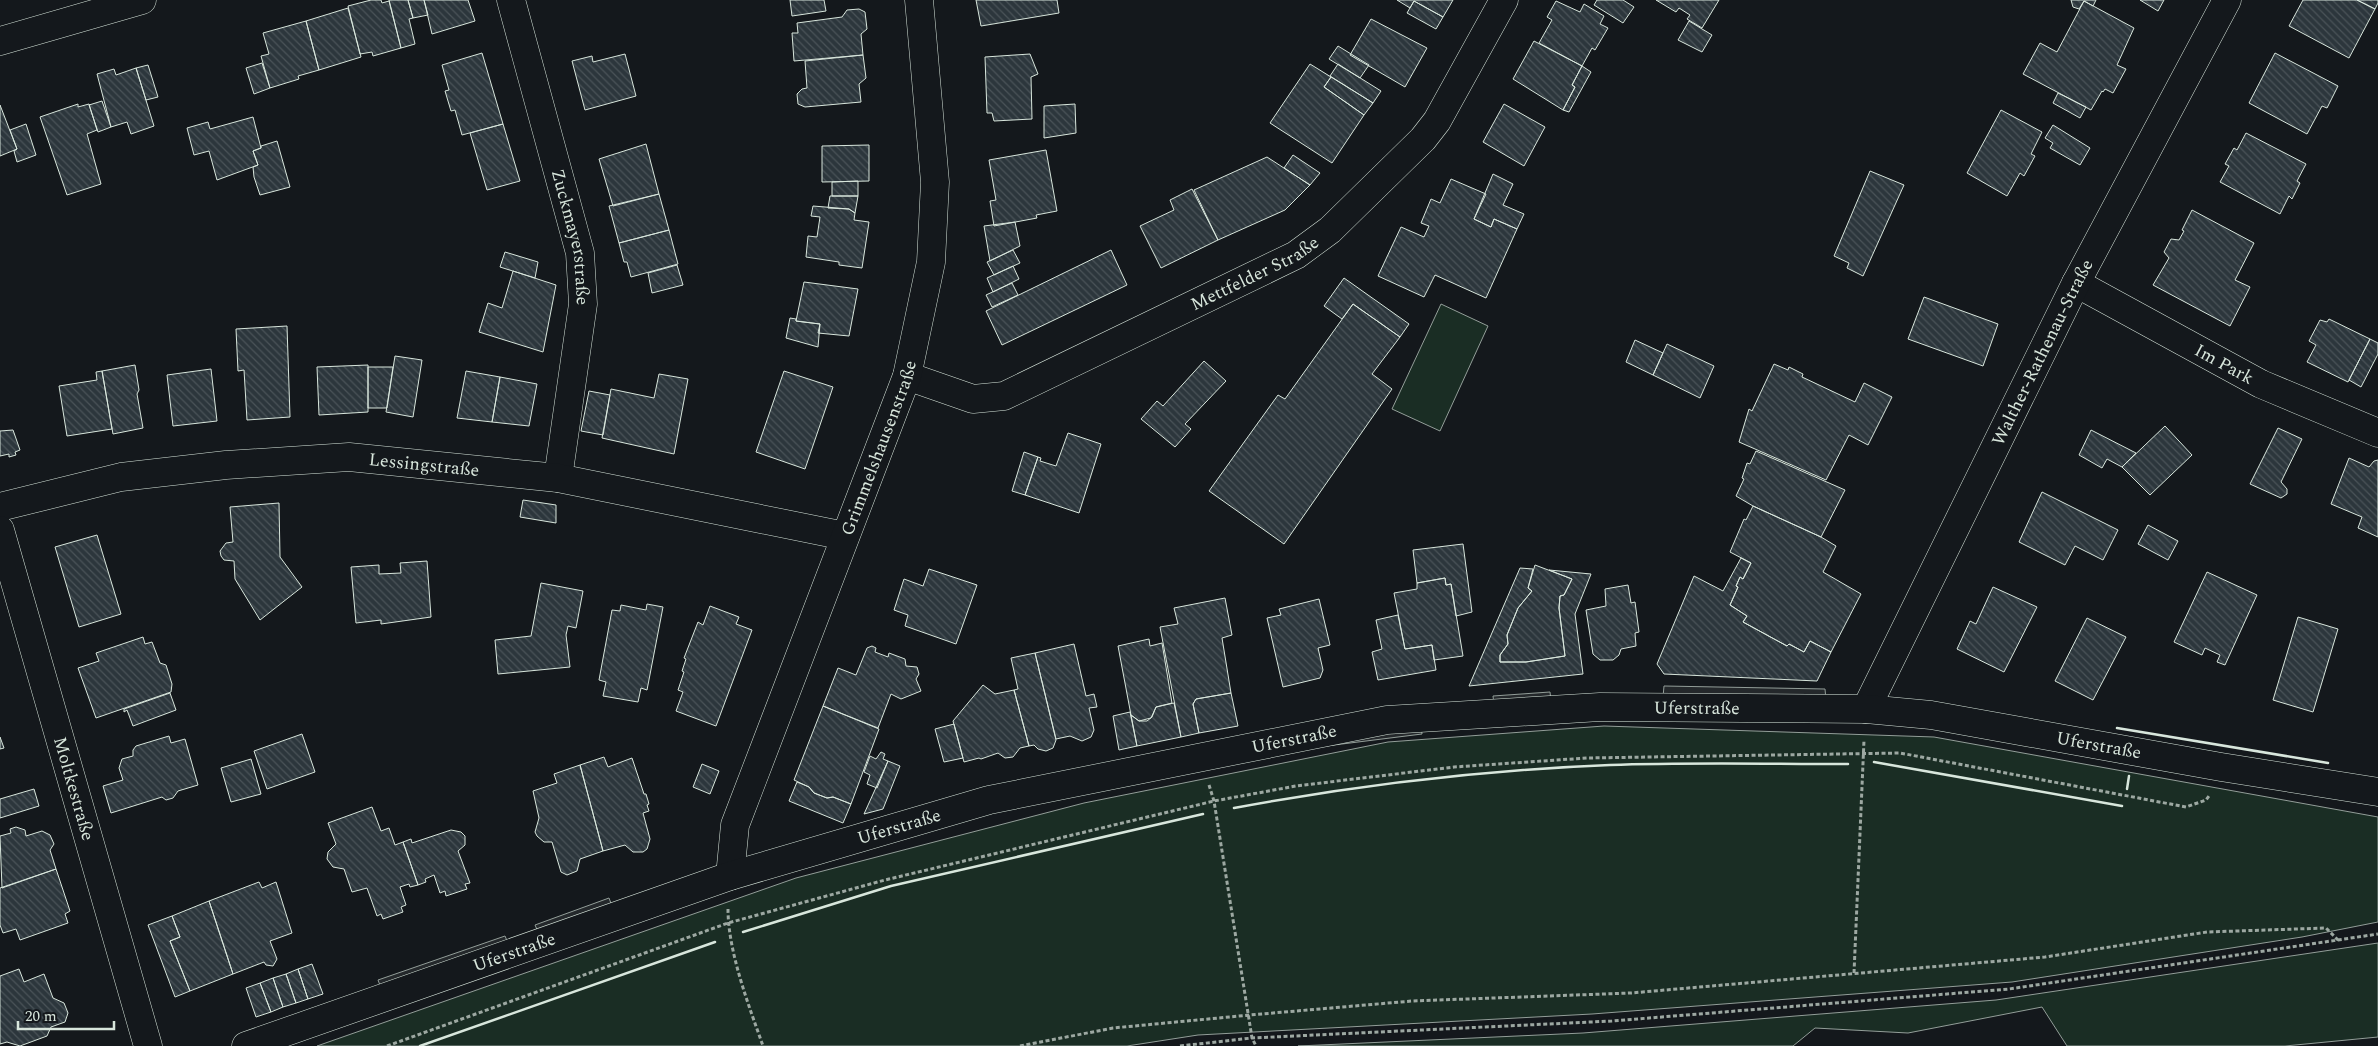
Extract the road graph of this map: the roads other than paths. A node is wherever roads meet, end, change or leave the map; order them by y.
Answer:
1 (142, 0) edge
2 (510, 0) edge
3 (919, 0) edge
4 (1504, 0) edge
5 (2227, 0) edge
6 (0, 41) edge
7 (2076, 283) junction
8 (907, 376) junction
9 (2378, 433) edge
10 (558, 478) junction
11 (0, 507) edge
12 (0, 530) edge
13 (845, 536) junction
14 (10, 607) edge
15 (1866, 709) junction
16 (2378, 792) edge
17 (730, 876) junction
18 (148, 1046) edge
19 (246, 1046) edge

1 - 6 street
2 - 10 street, Zuckmayerstraße
3 - 8 street, Grimmelshausenstraße
4 - 8 street, Mettfelder Straße
5 - 7 street, Walther-Rathenau-Straße
7 - 9 street, Im Park
7 - 15 street, Walther-Rathenau-Straße
8 - 13 street, Grimmelshausenstraße
10 - 11 street, Lessingstraße
10 - 13 street, Lessingstraße
12 - 14 street, Moltkestraße
13 - 17 street, Grimmelshausenstraße
14 - 18 street, Moltkestraße
15 - 16 street, Uferstraße
15 - 17 street, Uferstraße
17 - 19 street, Uferstraße

